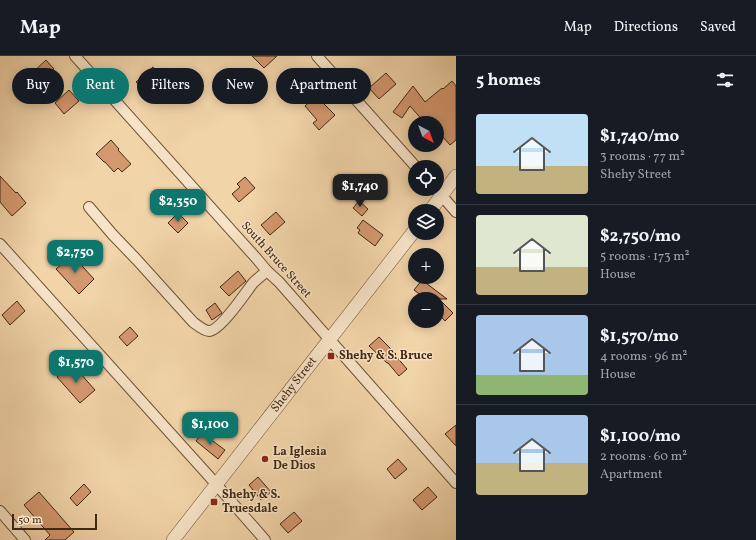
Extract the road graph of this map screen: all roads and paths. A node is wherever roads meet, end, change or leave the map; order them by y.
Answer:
1 (75, 56) edge
2 (317, 56) edge
3 (410, 160) edge
4 (456, 176) edge
5 (444, 187) edge
6 (442, 196) edge
7 (89, 207) dead end
8 (456, 212) edge
9 (408, 239) edge
10 (0, 244) edge
11 (267, 270) junction
12 (330, 340) junction
13 (456, 483) edge
14 (216, 485) junction
15 (0, 511) edge
16 (25, 540) edge
17 (173, 540) edge
18 (265, 540) edge

1 - 11 street, South Bruce Street
2 - 3 street
4 - 5 street
6 - 8 street
7 - 11 street
9 - 12 street, Shehy Street
10 - 14 street
11 - 12 street, South Bruce Street
12 - 13 street, South Bruce Street
12 - 14 street, Shehy Street
14 - 17 street, Shehy Street
14 - 18 street
15 - 16 street

